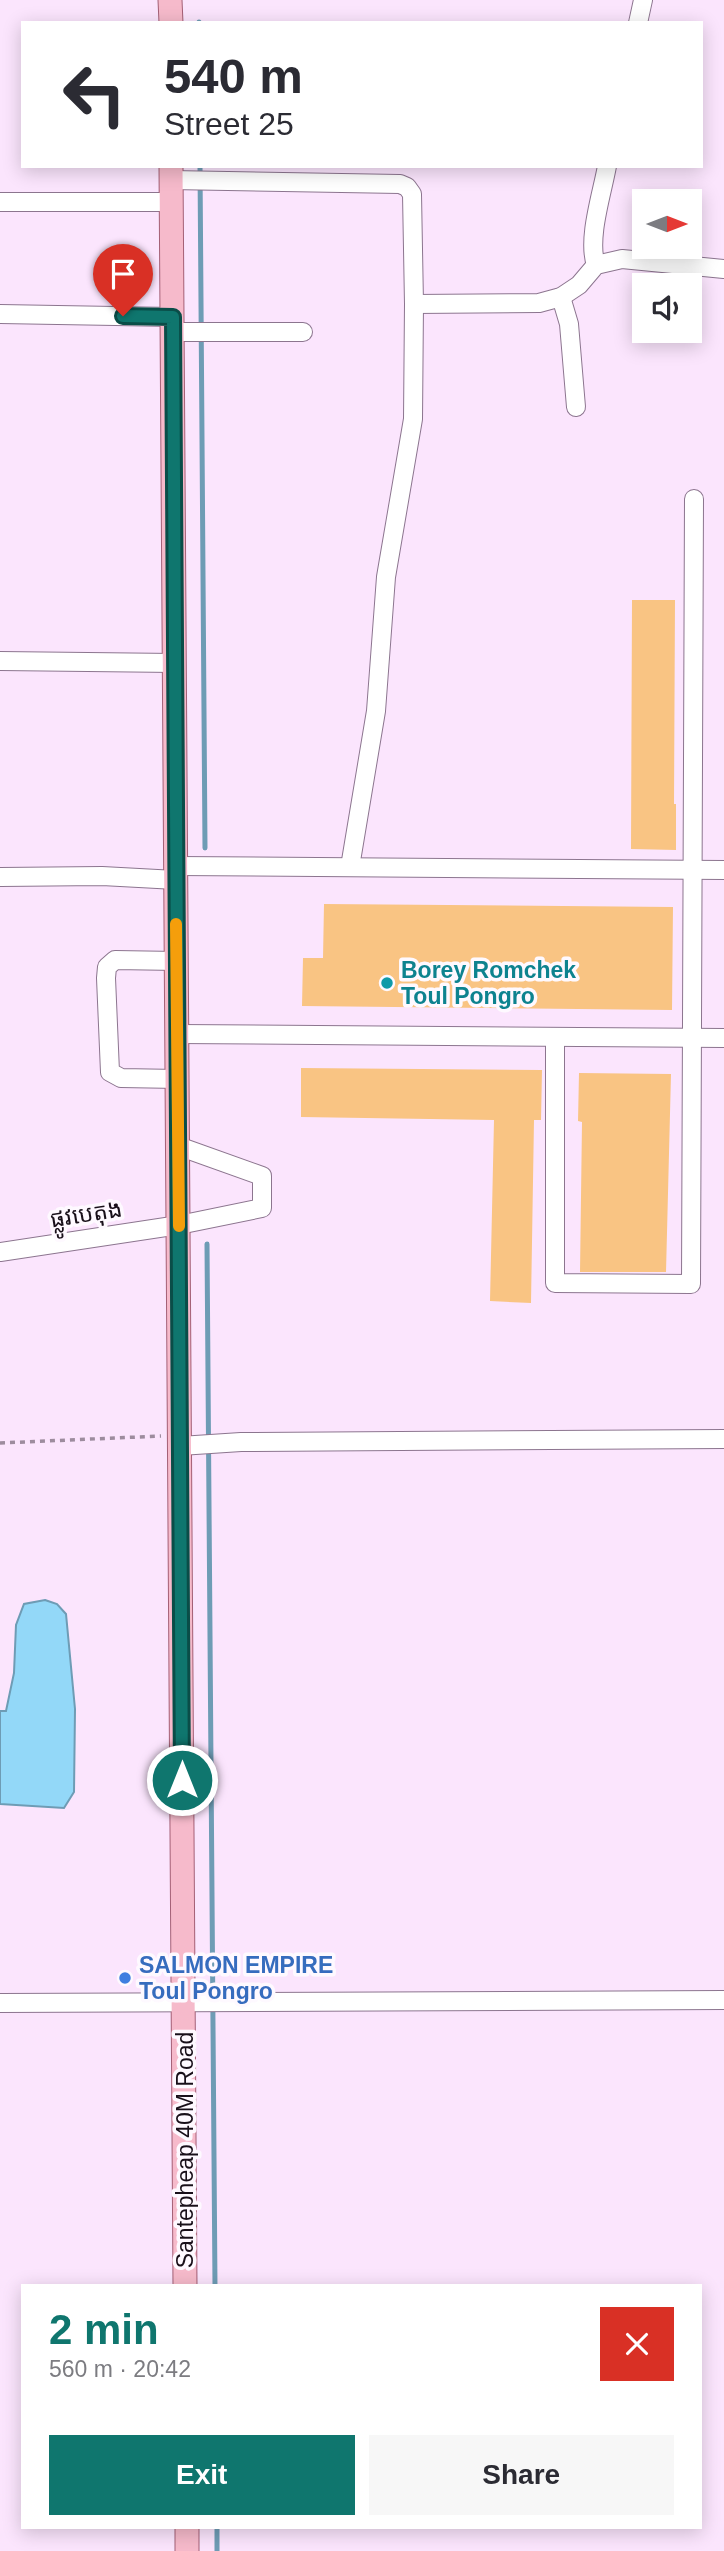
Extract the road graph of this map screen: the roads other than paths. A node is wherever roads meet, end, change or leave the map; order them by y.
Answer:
1 (170, 0) edge
2 (643, 0) edge
3 (170, 21) edge
4 (638, 21) edge
5 (607, 168) edge
6 (175, 182) edge
7 (0, 202) edge
8 (596, 265) junction
9 (724, 269) edge
10 (561, 297) junction
11 (414, 304) junction
12 (0, 314) edge
13 (175, 327) junction
14 (303, 332) dead end
15 (576, 407) dead end
16 (694, 499) dead end
17 (0, 661) edge
18 (175, 663) junction
19 (351, 867) junction
20 (694, 870) junction
21 (724, 870) edge
22 (176, 873) junction
23 (0, 877) edge
24 (177, 961) junction
25 (177, 1034) junction
26 (555, 1037) junction
27 (693, 1037) junction
28 (724, 1038) edge
29 (178, 1079) junction
30 (178, 1146) junction
31 (179, 1225) junction
32 (0, 1252) edge
33 (724, 1439) edge
34 (186, 1442) junction
35 (724, 2000) edge
36 (0, 2003) edge
37 (193, 2003) junction
38 (186, 2284) edge
39 (187, 2529) edge
40 (187, 2551) edge

1 - 3 main road
2 - 4 street
5 - 8 street
6 - 7 street
6 - 11 street
6 - 13 main road, Santepheap 40M Road
8 - 9 street
8 - 10 street
10 - 11 street
10 - 15 street
11 - 19 street
12 - 13 street
13 - 14 street
13 - 18 main road, Santepheap 40M Road
16 - 20 street
17 - 18 street
18 - 22 main road, Santepheap 40M Road
19 - 20 street
19 - 22 street
20 - 21 street
20 - 27 street
22 - 23 street
22 - 24 main road, Santepheap 40M Road
24 - 25 main road, Santepheap 40M Road
24 - 29 street
25 - 26 street
25 - 29 main road, Santepheap 40M Road
26 - 27 street
26 - 27 street
27 - 28 street
29 - 30 main road, Santepheap 40M Road
30 - 31 main road, Santepheap 40M Road
30 - 31 street, ផ្លូវបេតុង
31 - 32 street, ផ្លូវបេតុង
31 - 34 main road, Santepheap 40M Road
33 - 34 street
34 - 37 main road, Santepheap 40M Road
35 - 37 street
36 - 37 street
37 - 38 main road, Santepheap 40M Road
39 - 40 main road

